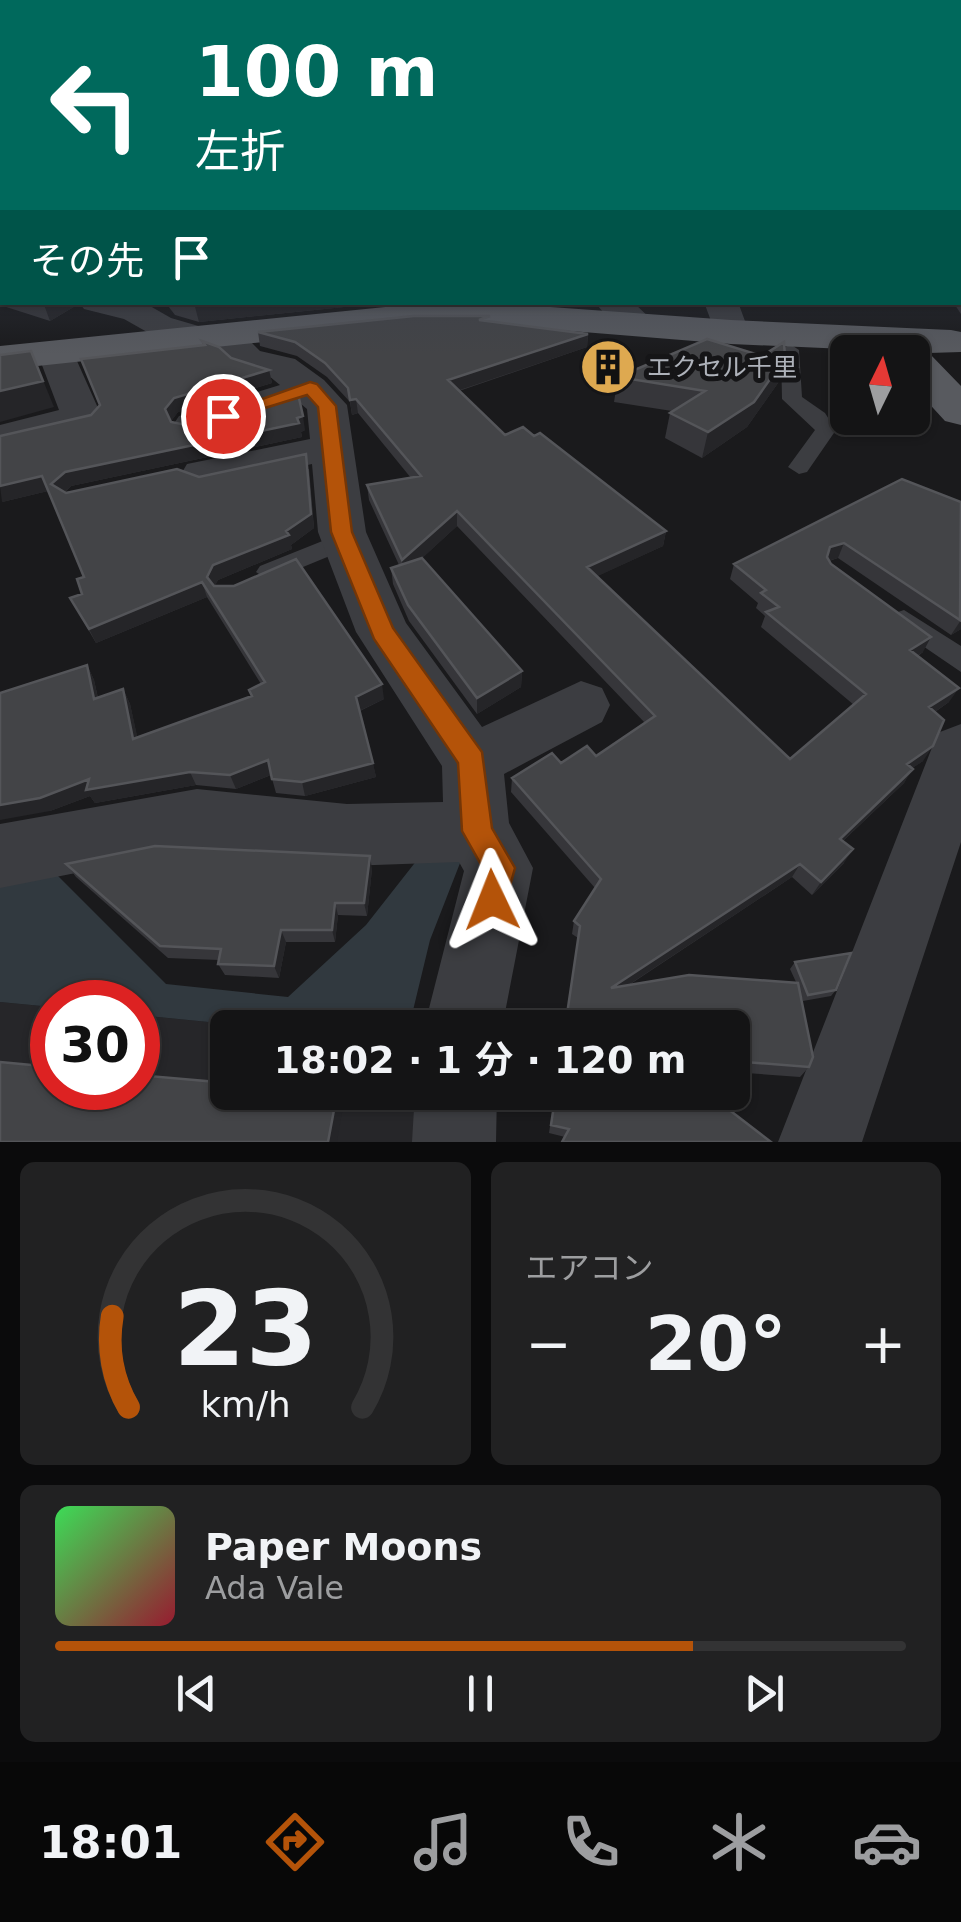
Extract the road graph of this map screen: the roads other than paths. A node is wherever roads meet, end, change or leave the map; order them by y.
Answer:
1 (143, 307) edge
2 (625, 314) edge
3 (725, 315) edge
4 (875, 335) edge
5 (199, 336) junction
6 (790, 350) junction
7 (55, 352) junction
8 (830, 357) edge
9 (0, 358) edge
10 (930, 358) edge
11 (310, 388) junction
12 (961, 412) edge
13 (194, 425) edge
14 (4, 437) edge
15 (332, 447) junction
16 (799, 467) dead end
17 (196, 472) edge
18 (345, 540) junction
19 (244, 583) edge
20 (882, 604) edge
21 (961, 661) edge
22 (582, 705) dead end
23 (961, 750) edge
24 (472, 761) junction
25 (477, 831) junction
26 (0, 856) edge
27 (468, 1010) edge
28 (455, 1110) edge
29 (454, 1142) edge
30 (820, 1142) edge

1 - 5 street
2 - 3 main road
2 - 5 main road
2 - 6 main road
3 - 4 main road
5 - 7 main road
5 - 11 street
6 - 8 main road
6 - 16 lane
7 - 9 main road
7 - 14 street
10 - 12 main road
11 - 13 street
11 - 15 street
15 - 17 street
15 - 18 street
18 - 19 lane
18 - 24 street
20 - 21 lane
22 - 24 street
23 - 30 street
24 - 25 street
25 - 26 street
25 - 27 street
28 - 29 street

